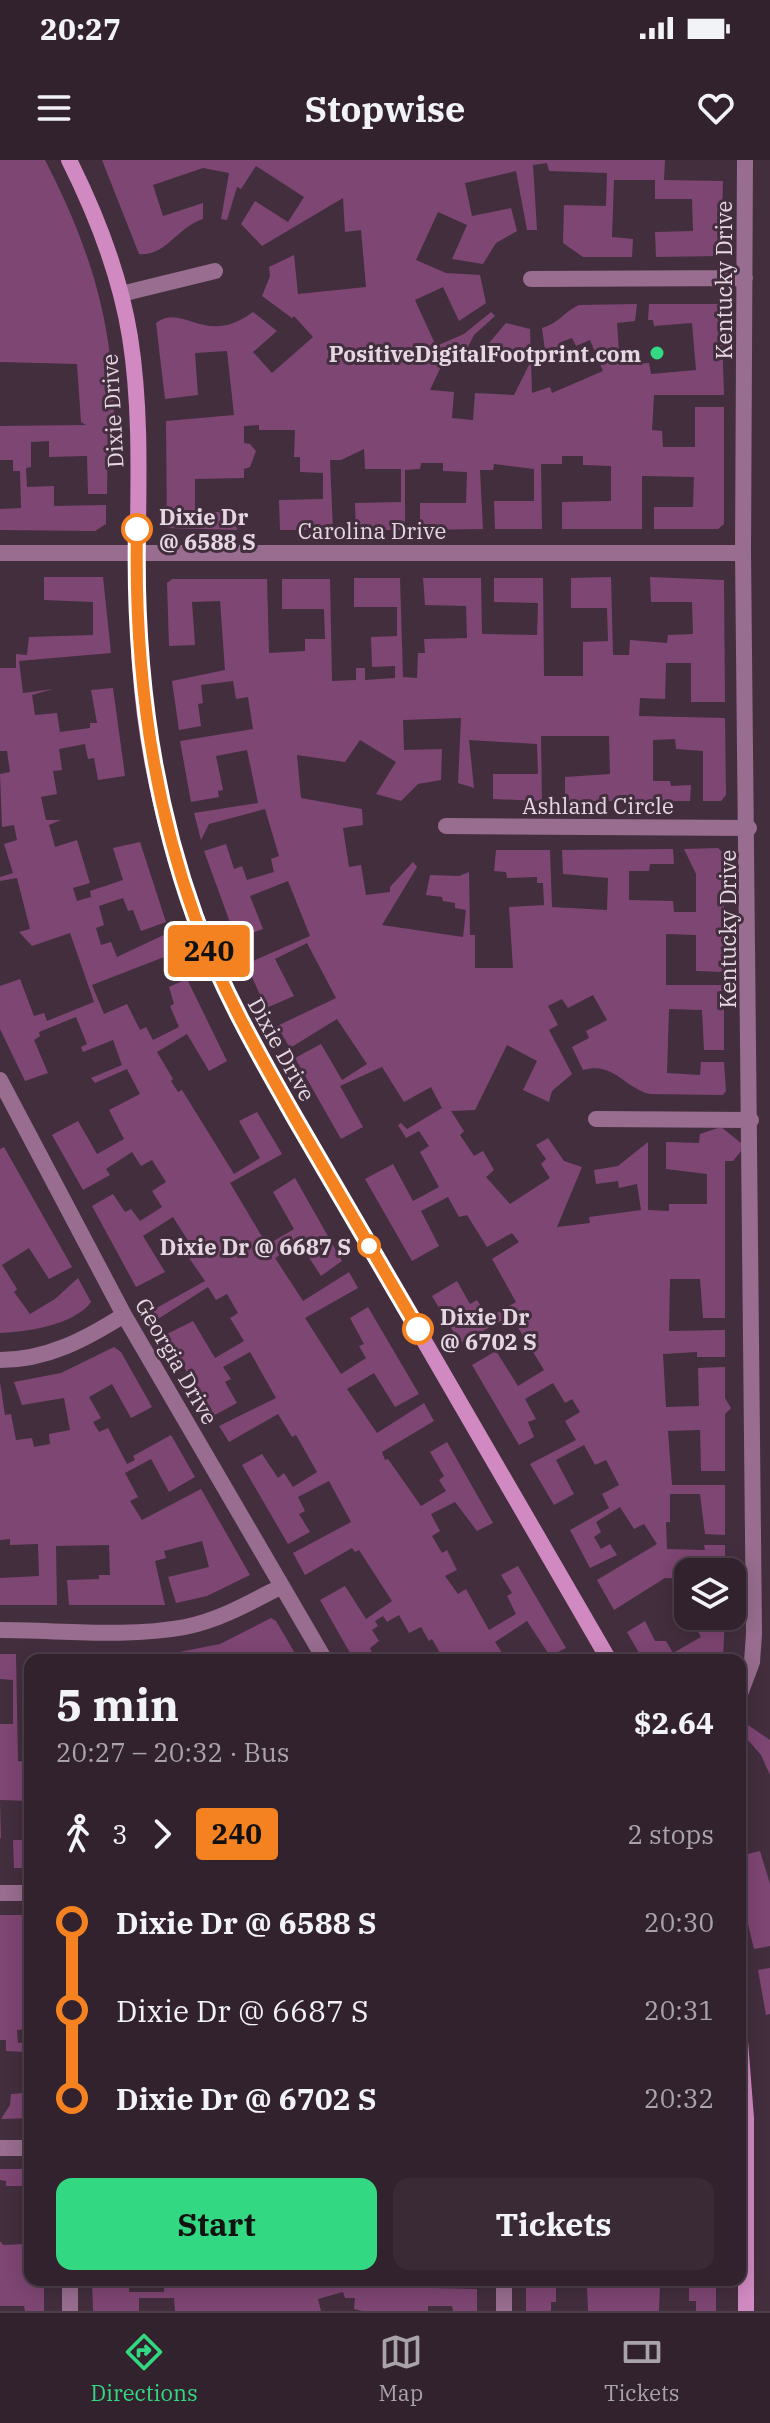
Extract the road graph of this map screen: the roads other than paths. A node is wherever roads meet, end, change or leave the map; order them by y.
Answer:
1 (69, 160) edge
2 (745, 160) edge
3 (215, 271) dead end
4 (745, 278) junction
5 (531, 279) dead end
6 (121, 294) junction
7 (136, 552) junction
8 (0, 553) edge
9 (743, 553) junction
10 (446, 826) dead end
11 (749, 828) junction
12 (0, 1080) edge
13 (596, 1119) dead end
14 (751, 1120) junction
15 (124, 1315) junction
16 (0, 1360) edge
17 (282, 1586) junction
18 (0, 1630) edge
19 (322, 1654) edge
20 (606, 1654) edge
21 (746, 1678) edge
22 (0, 1893) edge
23 (24, 1893) edge
24 (746, 2118) edge
25 (0, 2148) edge
26 (24, 2148) edge
27 (70, 2286) edge
28 (504, 2286) edge
29 (746, 2286) edge
30 (746, 2286) edge
31 (70, 2311) edge
32 (504, 2311) edge
33 (746, 2311) edge

1 - 6 street, Dixie Drive
2 - 4 street, Kentucky Drive
3 - 6 street
4 - 5 street
4 - 9 street, Kentucky Drive
6 - 7 street, Dixie Drive
7 - 8 street, Carolina Drive
7 - 9 street, Carolina Drive
7 - 20 street, Dixie Drive
9 - 11 street, Kentucky Drive
10 - 11 street, Ashland Circle
11 - 14 street, Kentucky Drive
12 - 15 street, Georgia Drive
13 - 14 street
14 - 21 street, Kentucky Drive
15 - 16 street
15 - 17 street, Georgia Drive
17 - 18 street
17 - 19 street, Georgia Drive
22 - 23 street
24 - 29 street
25 - 26 street
27 - 31 street
28 - 32 street
30 - 33 street

